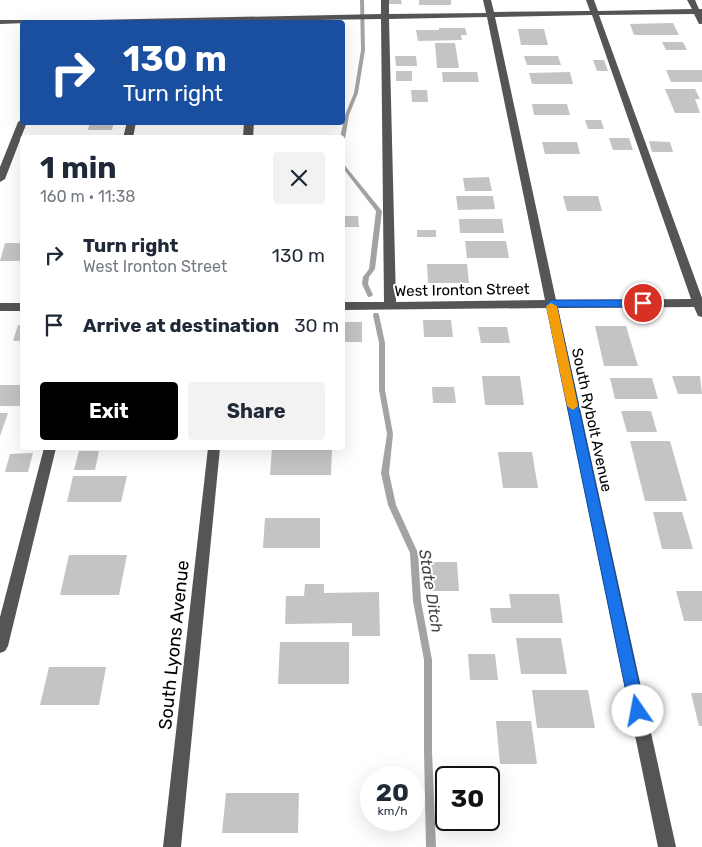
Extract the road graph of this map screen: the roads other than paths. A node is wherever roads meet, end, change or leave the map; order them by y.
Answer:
1 (385, 0) edge
2 (486, 0) edge
3 (590, 0) edge
4 (690, 0) edge
5 (699, 11) edge
6 (595, 13) junction
7 (490, 15) junction
8 (386, 17) junction
9 (289, 20) edge
10 (0, 22) edge
11 (20, 22) edge
12 (702, 22) edge
13 (22, 125) edge
14 (0, 179) edge
15 (551, 304) junction
16 (390, 305) junction
17 (345, 306) edge
18 (701, 306) edge
19 (0, 307) edge
20 (20, 307) edge
21 (49, 450) edge
22 (214, 450) edge
23 (0, 646) edge
24 (172, 847) edge
25 (667, 847) edge

1 - 8 street
2 - 7 street, South Rybolt Avenue
3 - 6 street
4 - 5 street
5 - 6 street
5 - 12 street
6 - 7 street
6 - 18 street
7 - 8 street
7 - 15 street, South Rybolt Avenue
8 - 9 street
8 - 16 street
10 - 11 street
13 - 14 street
15 - 16 street, West Ironton Street
15 - 18 street, West Ironton Street
15 - 25 street, South Rybolt Avenue
16 - 17 street, West Ironton Street
19 - 20 street
21 - 23 street
22 - 24 street, South Lyons Avenue

